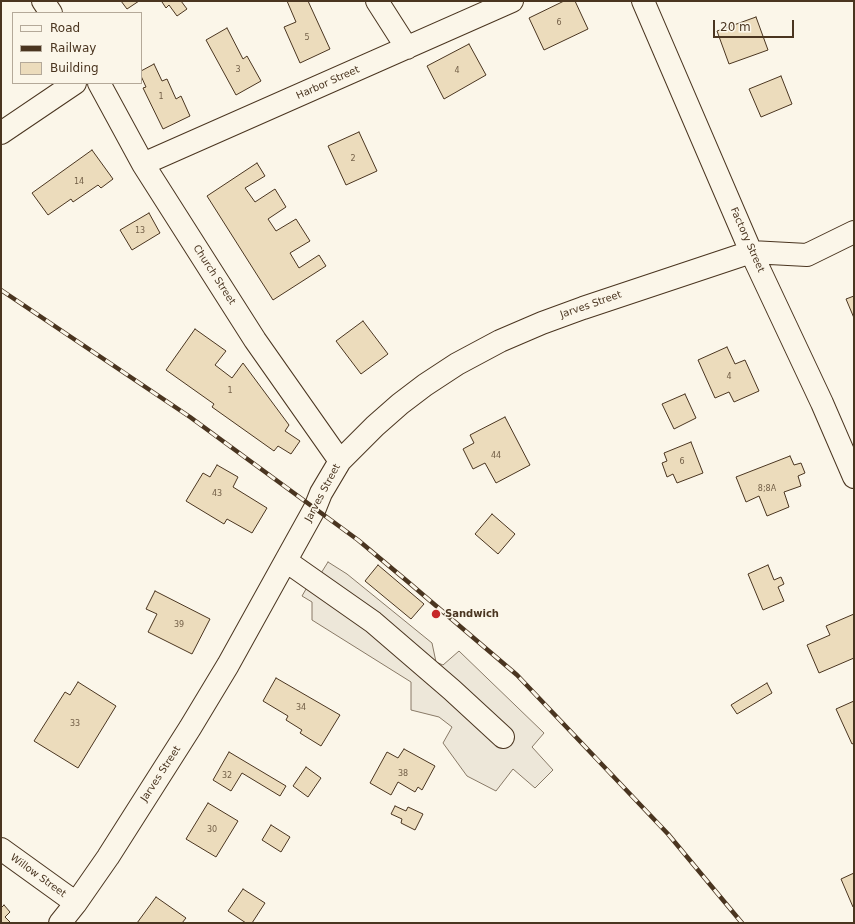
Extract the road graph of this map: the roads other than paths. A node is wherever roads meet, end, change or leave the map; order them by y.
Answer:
1 (43, 1) edge
2 (376, 1) edge
3 (512, 1) edge
4 (643, 1) edge
5 (50, 12) edge
6 (407, 48) junction
7 (74, 84) edge
8 (99, 84) edge
9 (1, 133) edge
10 (143, 164) junction
11 (854, 232) edge
12 (751, 252) junction
13 (340, 461) junction
14 (854, 477) edge
15 (286, 561) junction
16 (502, 737) dead end
17 (1, 849) edge
18 (76, 903) junction
19 (60, 923) edge

1 - 5 street
2 - 6 street
3 - 6 street, Harbor Street
4 - 12 street, Factory Street
6 - 10 street, Harbor Street
7 - 9 street
8 - 10 street, Church Street
10 - 13 street, Church Street
11 - 12 street
12 - 13 street, Jarves Street
12 - 14 street, Factory Street
13 - 15 street, Jarves Street
15 - 16 street
15 - 18 street, Jarves Street
17 - 18 street, Willow Street
18 - 19 street, Jarves Street

